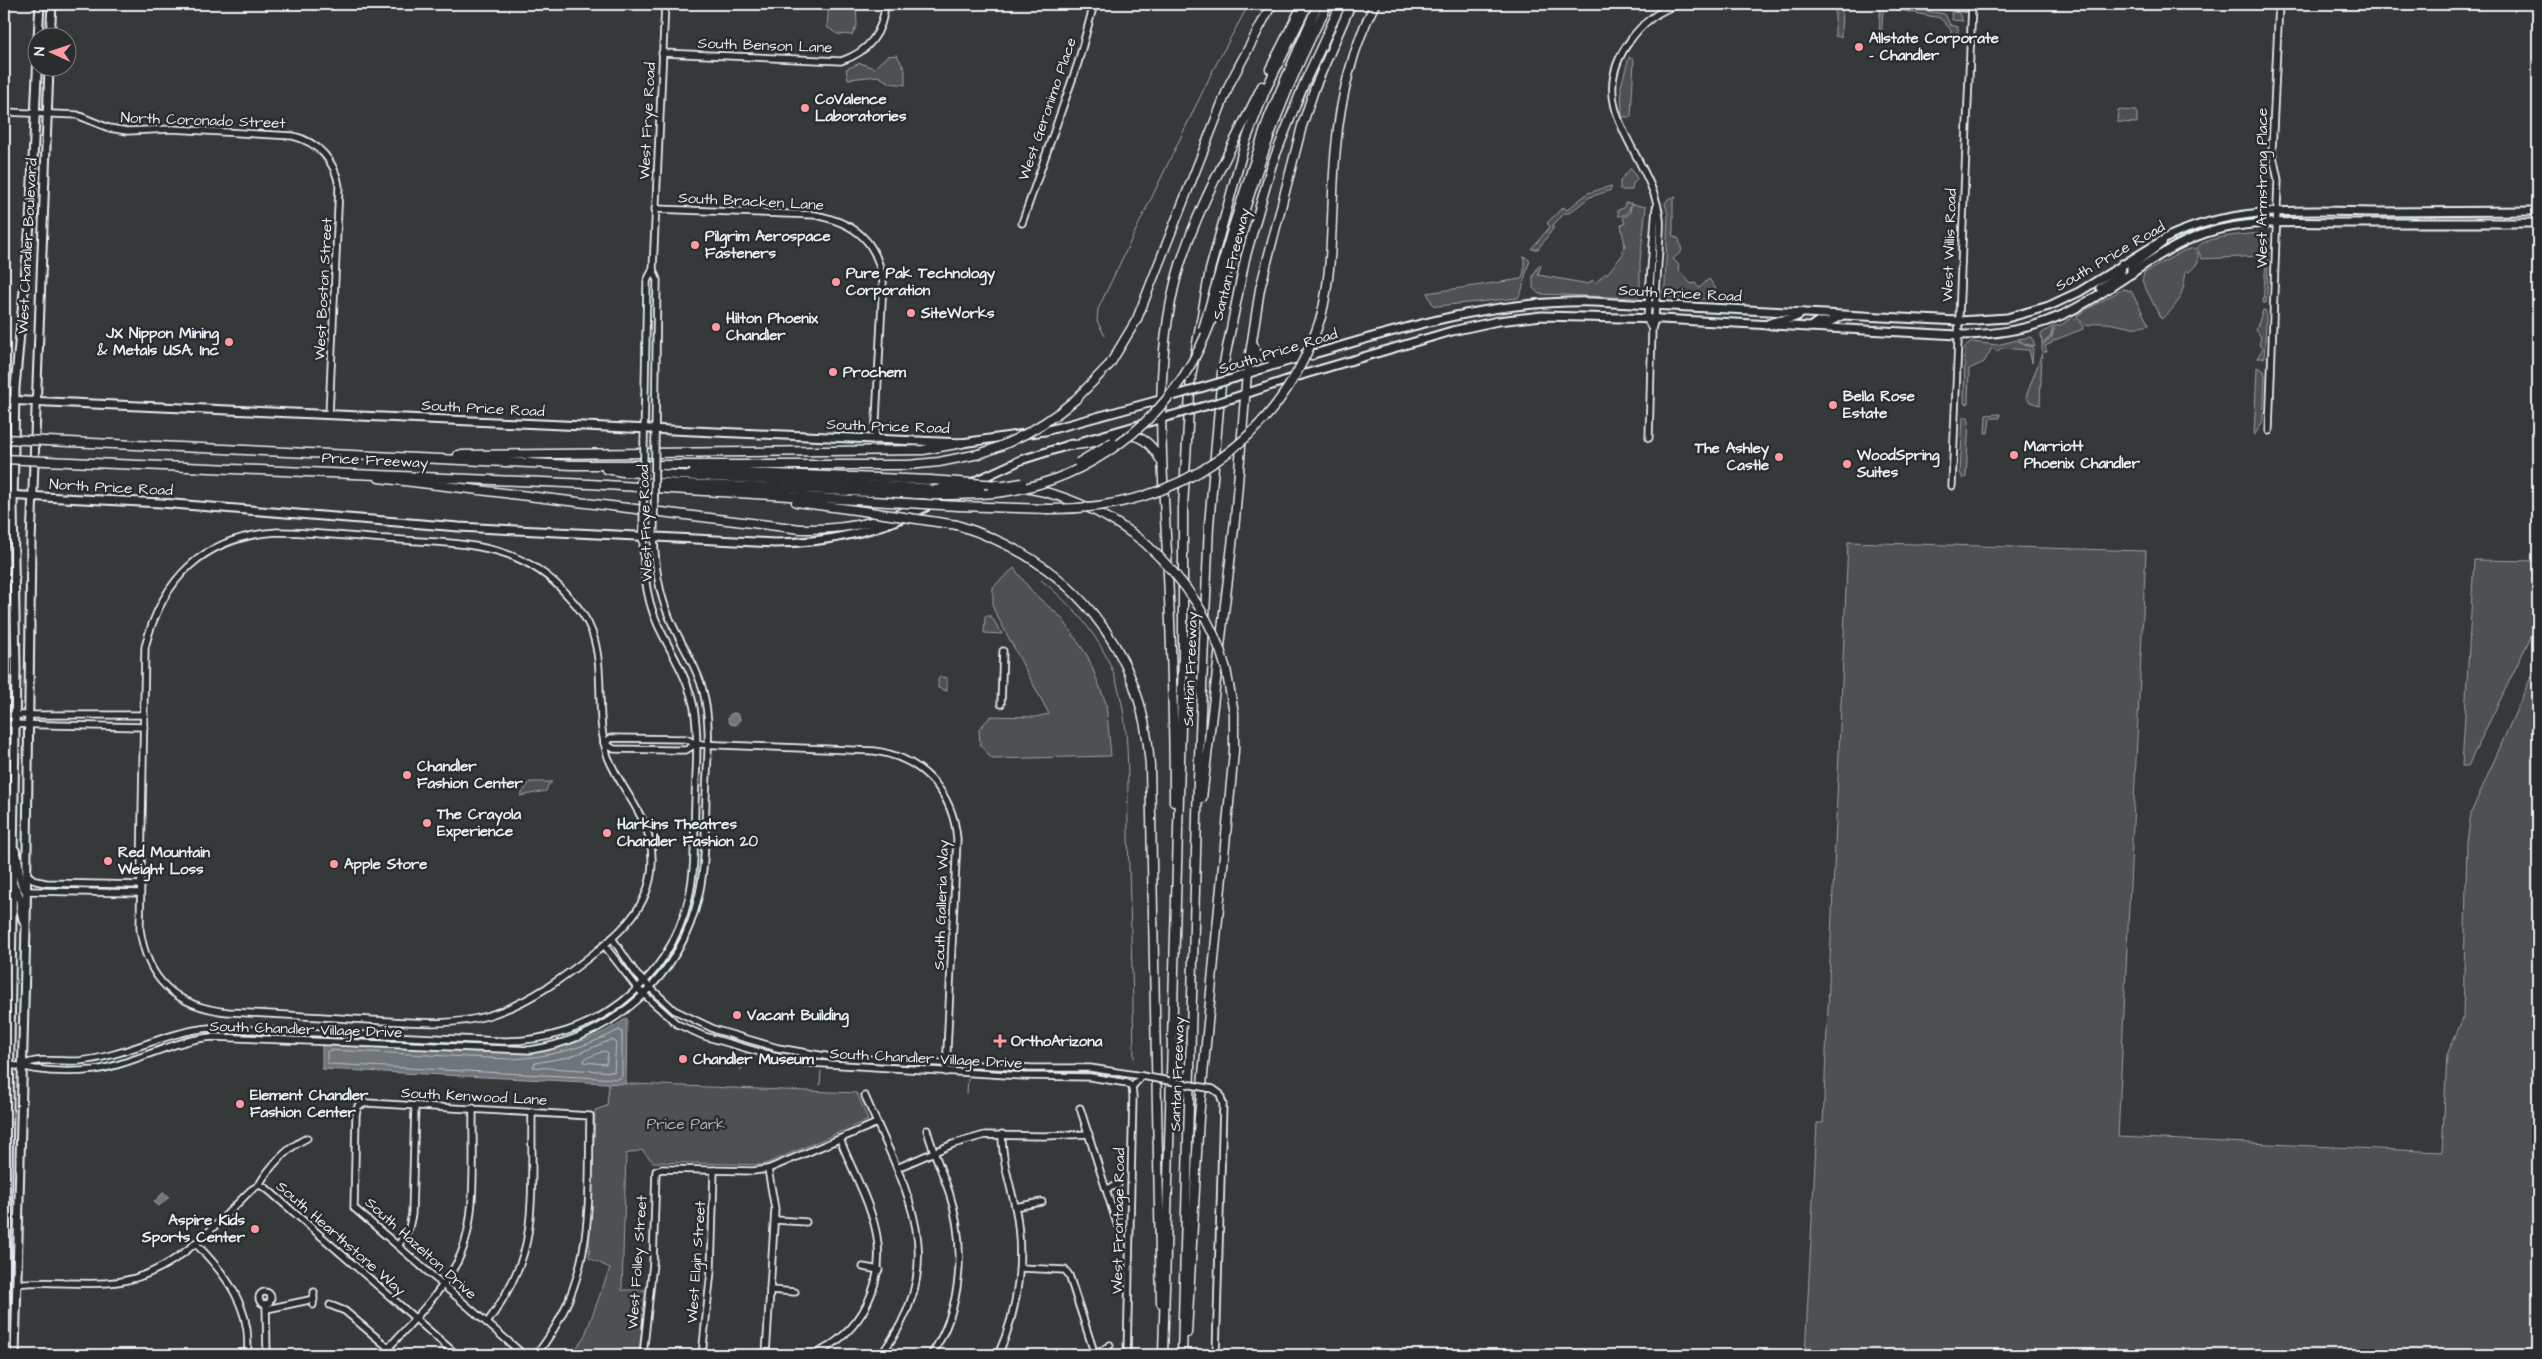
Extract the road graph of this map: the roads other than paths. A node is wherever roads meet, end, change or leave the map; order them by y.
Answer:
1 (40, 4) edge
2 (52, 4) edge
3 (665, 4) edge
4 (886, 4) edge
5 (1094, 4) edge
6 (1272, 4) edge
7 (1303, 4) edge
8 (1308, 4) edge
9 (1318, 4) edge
10 (1328, 4) edge
11 (1341, 4) edge
12 (1351, 4) edge
13 (1375, 4) edge
14 (1680, 4) edge
15 (1920, 4) edge
16 (1971, 4) edge
17 (2279, 4) edge
18 (39, 28) edge
19 (51, 28) edge
20 (662, 53) junction
21 (36, 78) edge
22 (49, 78) edge
23 (4, 112) edge
24 (33, 113) junction
25 (47, 114) junction
26 (333, 164) joint
27 (1656, 208) junction
28 (655, 209) junction
29 (2538, 211) edge
30 (2278, 212) junction
31 (1022, 223) dead end
32 (2277, 223) junction
33 (2538, 223) edge
34 (1235, 231) junction
35 (2168, 237) junction
36 (2122, 264) junction
37 (653, 269) junction
38 (2131, 274) junction
39 (1647, 305) junction
40 (1656, 305) junction
41 (2082, 305) junction
42 (1802, 313) junction
43 (1844, 315) junction
44 (1646, 318) junction
45 (1655, 319) junction
46 (1959, 321) junction
47 (1766, 325) junction
48 (1810, 327) junction
49 (1652, 329) junction
50 (1958, 335) junction
51 (1253, 336) junction
52 (1312, 354) junction
53 (646, 362) junction
54 (656, 362) junction
55 (1247, 373) junction
56 (1245, 394) junction
57 (1161, 399) junction
58 (4, 400) edge
59 (17, 401) junction
60 (34, 402) junction
61 (329, 415) junction
62 (1160, 418) junction
63 (645, 429) junction
64 (655, 430) junction
65 (2269, 432) dead end
66 (1650, 438) dead end
67 (4, 439) edge
68 (875, 440) junction
69 (962, 443) junction
70 (1069, 445) junction
71 (379, 455) junction
72 (4, 459) edge
73 (1162, 461) junction
74 (589, 465) junction
75 (347, 472) junction
76 (589, 484) junction
77 (1952, 486) dead end
78 (958, 490) junction
79 (939, 492) junction
80 (745, 494) junction
81 (4, 495) edge
82 (14, 495) junction
83 (32, 496) junction
84 (217, 507) joint
85 (654, 535) junction
86 (643, 538) junction
87 (4, 577) edge
88 (16, 578) junction
89 (1003, 651) dead end
90 (1001, 704) dead end
91 (30, 714) junction
92 (144, 714) junction
93 (4, 715) edge
94 (16, 715) junction
95 (4, 724) edge
96 (16, 724) junction
97 (29, 724) junction
98 (144, 727) junction
99 (604, 742) junction
100 (696, 744) junction
101 (708, 745) junction
102 (1197, 847) junction
103 (14, 848) junction
104 (26, 874) junction
105 (1176, 882) junction
106 (13, 884) junction
107 (140, 885) junction
108 (26, 890) junction
109 (140, 893) junction
110 (26, 927) junction
111 (612, 938) junction
112 (604, 945) junction
113 (641, 986) junction
114 (647, 992) junction
115 (84, 1060) junction
116 (947, 1064) junction
117 (23, 1065) junction
118 (7, 1066) edge
119 (87, 1071) junction
120 (946, 1072) junction
121 (1142, 1076) junction
122 (1132, 1087) junction
123 (865, 1096) dead end
124 (358, 1106) joint
125 (414, 1106) junction
126 (473, 1108) junction
127 (1080, 1108) dead end
128 (532, 1112) junction
129 (877, 1123) junction
130 (927, 1130) dead end
131 (1002, 1134) junction
132 (1089, 1134) junction
133 (307, 1138) dead end
134 (840, 1139) junction
135 (933, 1153) junction
136 (897, 1168) junction
137 (768, 1169) junction
138 (714, 1170) junction
139 (1118, 1185) dead end
140 (259, 1186) junction
141 (1106, 1189) junction
142 (1042, 1202) dead end
143 (1015, 1207) junction
144 (774, 1220) junction
145 (806, 1222) dead end
146 (1117, 1224) dead end
147 (195, 1243) junction
148 (398, 1246) junction
149 (863, 1267) dead end
150 (1020, 1268) junction
151 (879, 1270) junction
152 (10, 1284) edge
153 (443, 1285) junction
154 (770, 1290) junction
155 (795, 1292) dead end
156 (314, 1299) dead end
157 (330, 1305) dead end
158 (414, 1319) junction
159 (487, 1323) junction
160 (1110, 1345) dead end
161 (388, 1348) junction
162 (5, 1355) edge
163 (15, 1355) edge
164 (247, 1355) edge
165 (267, 1355) edge
166 (382, 1355) edge
167 (397, 1355) edge
168 (457, 1355) edge
169 (524, 1355) edge
170 (536, 1355) edge
171 (643, 1355) edge
172 (702, 1355) edge
173 (766, 1355) edge
174 (813, 1355) edge
175 (882, 1355) edge
176 (931, 1355) edge
177 (998, 1355) edge
178 (1096, 1355) edge
179 (1127, 1355) edge
180 (1163, 1355) edge
181 (1182, 1355) edge
182 (1186, 1355) edge
183 (1216, 1355) edge

1 - 18 main road
2 - 19 main road
3 - 20 street, West Frye Road
4 - 20 street, South Benson Lane
5 - 31 street, West Geronimo Place
6 - 74 highway, bridge
7 - 57 highway
8 - 105 highway, Santan Freeway
9 - 34 highway
10 - 34 highway
11 - 102 highway, Santan Freeway
12 - 51 highway
13 - 80 highway, bridge
14 - 27 street
15 - 16 street
16 - 46 street, West Willis Road
17 - 30 street, West Armstrong Place
20 - 28 street, West Frye Road
21 - 24 main road, West Chandler Boulevard
22 - 25 main road, West Chandler Boulevard
23 - 24 street, North Coronado Street
24 - 25 street, North Coronado Street
24 - 59 main road, West Chandler Boulevard
25 - 26 street, North Coronado Street
25 - 60 main road, West Chandler Boulevard
26 - 61 street, West Boston Street
27 - 39 street
27 - 40 street
28 - 37 street, West Frye Road
28 - 68 street, South Bracken Lane
29 - 30 main road, South Price Road
30 - 32 street, West Armstrong Place
30 - 35 main road, South Price Road
32 - 33 main road, South Price Road
32 - 38 main road, South Price Road
32 - 65 street, West Armstrong Place
34 - 79 highway, bridge
35 - 36 main road, South Price Road
35 - 38 main road
36 - 41 main road
36 - 46 main road, South Price Road
37 - 53 street, West Frye Road
37 - 54 street, West Frye Road
38 - 41 main road, South Price Road
39 - 40 main road, South Price Road
39 - 44 street
39 - 52 main road, South Price Road
40 - 42 main road, South Price Road
40 - 45 street
41 - 50 main road, South Price Road
42 - 43 main road, South Price Road
42 - 47 main road
43 - 46 main road, South Price Road
43 - 48 main road
44 - 45 main road, South Price Road
44 - 49 street
44 - 56 main road, South Price Road
45 - 47 main road, South Price Road
45 - 49 street
46 - 50 street, West Willis Road
47 - 48 main road, South Price Road
48 - 50 main road, South Price Road
49 - 66 street
50 - 77 street, West Willis Road
51 - 52 highway
51 - 55 highway
52 - 55 main road, South Price Road
53 - 54 street
53 - 63 street, West Frye Road
54 - 64 street, West Frye Road
55 - 56 highway
55 - 57 main road, South Price Road, bridge
56 - 62 main road, South Price Road, bridge
56 - 102 highway
57 - 62 highway
57 - 69 main road, South Price Road
58 - 59 main road, South Price Road
59 - 60 main road, South Price Road
59 - 82 main road, West Chandler Boulevard
60 - 61 main road, South Price Road
60 - 83 main road, West Chandler Boulevard
61 - 63 main road, South Price Road
62 - 70 main road, South Price Road
62 - 73 highway
63 - 64 main road, South Price Road
63 - 86 street, West Frye Road, bridge
64 - 68 main road, South Price Road
64 - 85 street, West Frye Road, bridge
67 - 71 highway, Price Freeway, bridge
68 - 69 main road, South Price Road
69 - 71 highway
70 - 73 highway
70 - 78 main road, South Price Road
71 - 74 highway, Price Freeway
72 - 75 highway, Price Freeway, bridge
73 - 105 highway
74 - 79 highway
74 - 182 highway, bridge
75 - 76 highway, Price Freeway
75 - 78 highway
76 - 79 highway
76 - 80 highway, Price Freeway
78 - 85 main road, South Price Road
80 - 180 highway, bridge
81 - 82 main road, North Price Road
82 - 83 main road, North Price Road
82 - 88 main road, West Chandler Boulevard
83 - 84 main road, North Price Road
83 - 91 main road, West Chandler Boulevard
84 - 86 main road, South Price Road
85 - 86 main road, South Price Road
85 - 101 street, West Frye Road
86 - 100 street, West Frye Road
87 - 88 street
88 - 94 main road, West Chandler Boulevard
89 - 90 street
91 - 92 street
91 - 94 street
91 - 97 main road, West Chandler Boulevard
92 - 98 street
92 - 99 street
93 - 94 street
94 - 96 main road, West Chandler Boulevard
95 - 96 street
96 - 97 street
96 - 103 main road, West Chandler Boulevard
97 - 98 street
97 - 104 main road, West Chandler Boulevard
98 - 107 street
99 - 100 street, South Galleria Way
99 - 100 street, South Galleria Way
99 - 111 street
100 - 101 street, South Galleria Way
100 - 113 street, West Frye Road
101 - 114 street, West Frye Road
101 - 116 street, South Galleria Way
102 - 181 highway, Santan Freeway
103 - 106 main road, West Chandler Boulevard
103 - 108 main road
104 - 107 street
104 - 108 main road, West Chandler Boulevard
105 - 180 highway, Santan Freeway
106 - 110 main road
106 - 118 main road, West Chandler Boulevard
107 - 109 street
108 - 109 street
108 - 110 main road, West Chandler Boulevard
109 - 112 street
110 - 117 main road, West Chandler Boulevard
111 - 112 street
111 - 113 street, South Chandler Village Drive
112 - 113 street, South Chandler Village Drive
113 - 114 street, South Chandler Village Drive
113 - 115 street, South Chandler Village Drive
114 - 116 street, South Chandler Village Drive
114 - 119 street, South Chandler Village Drive
114 - 120 street, South Chandler Village Drive
115 - 117 street, South Chandler Village Drive
115 - 119 street
116 - 120 street, South Galleria Way
116 - 121 street, South Chandler Village Drive
117 - 118 street
117 - 119 street, South Chandler Village Drive
117 - 152 main road, West Chandler Boulevard
118 - 152 main road, West Chandler Boulevard
120 - 122 street, South Chandler Village Drive
121 - 122 street
121 - 183 street, South Chandler Village Drive, bridge
122 - 179 street, West Frontage Road
123 - 129 street
124 - 125 street, South Kenwood Lane
124 - 148 street, South Hazelton Drive
125 - 126 street, South Kenwood Lane
125 - 148 street
126 - 128 street, South Kenwood Lane
126 - 153 street
127 - 132 street
128 - 159 street
128 - 170 street, South Kenwood Lane
129 - 134 street
129 - 136 street
130 - 135 street
131 - 132 street
131 - 135 street
131 - 143 street
132 - 141 street
133 - 140 street, South Hearthstone Way
134 - 137 street
134 - 151 street
135 - 136 street
135 - 176 street
136 - 175 street
137 - 138 street
137 - 144 street
138 - 171 street, West Folley Street
138 - 172 street, West Elgin Street
139 - 141 street
140 - 147 street
140 - 158 street, South Hearthstone Way
141 - 146 street
142 - 143 street
143 - 150 street
144 - 145 street
144 - 154 street
147 - 152 street
147 - 164 street
148 - 153 street, South Hazelton Drive
149 - 151 street
150 - 177 street
150 - 178 street
151 - 174 street
152 - 162 main road, West Chandler Boulevard
152 - 163 main road, West Chandler Boulevard
153 - 158 street
153 - 159 street, South Hazelton Drive
154 - 155 street
154 - 173 street
156 - 165 street
157 - 161 street
158 - 161 street
158 - 168 street, South Hearthstone Way
159 - 169 street, South Hazelton Drive
160 - 178 street
161 - 166 street
161 - 167 street

